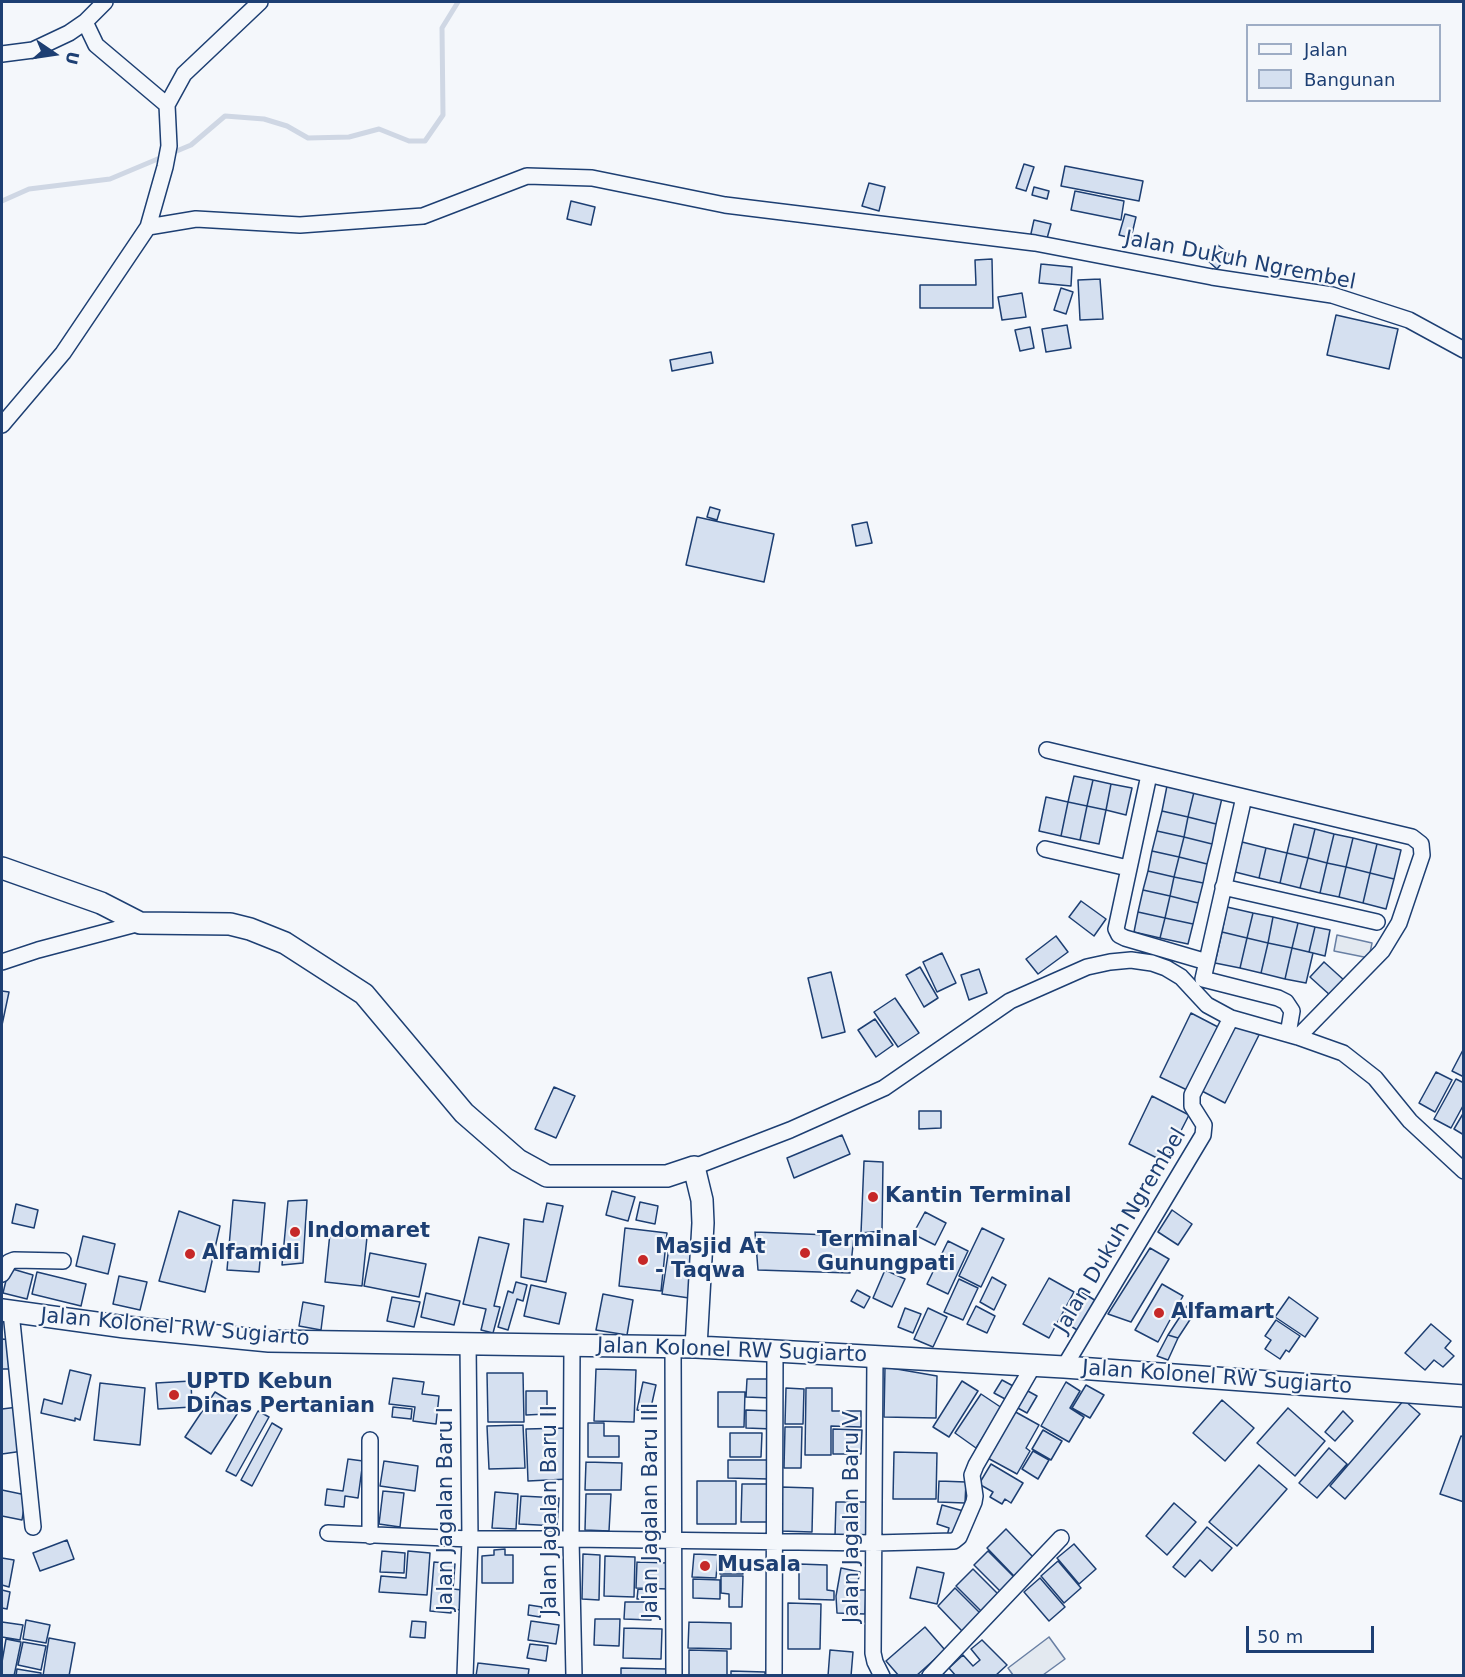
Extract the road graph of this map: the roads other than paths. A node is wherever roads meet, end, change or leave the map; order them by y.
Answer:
1 (105, 2) edge
2 (260, 2) edge
3 (85, 22) junction
4 (2, 54) edge
5 (167, 105) junction
6 (148, 227) junction
7 (1464, 350) edge
8 (2, 425) edge
9 (1047, 750) dead end
10 (1149, 775) junction
11 (1244, 797) junction
12 (1045, 849) dead end
13 (2, 868) edge
14 (1128, 868) junction
15 (1223, 887) junction
16 (1377, 922) dead end
17 (140, 923) junction
18 (2, 962) edge
19 (1207, 962) junction
20 (1231, 1018) junction
21 (1293, 1036) junction
22 (694, 1167) junction
23 (1464, 1171) edge
24 (63, 1261) dead end
25 (2, 1274) edge
26 (6, 1311) edge
27 (468, 1343) junction
28 (572, 1345) junction
29 (673, 1347) junction
30 (696, 1347) junction
31 (776, 1351) junction
32 (874, 1356) junction
33 (1033, 1366) junction
34 (1064, 1367) junction
35 (1464, 1396) edge
36 (370, 1440) dead end
37 (33, 1527) dead end
38 (328, 1533) dead end
39 (370, 1536) junction
40 (470, 1539) junction
41 (571, 1539) junction
42 (1061, 1539) dead end
43 (672, 1541) junction
44 (774, 1542) junction
45 (874, 1543) junction
46 (465, 1676) edge
47 (574, 1676) edge
48 (674, 1676) edge
49 (774, 1676) edge
50 (882, 1676) edge
51 (930, 1676) edge

1 - 3 street
2 - 5 street
3 - 4 street
3 - 5 street
5 - 6 street
6 - 7 street, Jalan Dukuh Ngrembel
6 - 8 street
9 - 10 street
10 - 11 street
10 - 14 street
11 - 15 street
11 - 21 street
12 - 14 street
13 - 17 main road
14 - 19 street
15 - 16 street
15 - 19 street
17 - 18 street
17 - 22 main road
19 - 21 street
20 - 21 street
20 - 22 street
20 - 34 street, Jalan Dukuh Ngrembel
21 - 23 street
22 - 30 main road
24 - 25 street
26 - 27 main road, Jalan Kolonel RW Sugiarto
26 - 37 street
27 - 28 main road, Jalan Kolonel RW Sugiarto
27 - 40 street, Jalan Jagalan Baru I
28 - 29 main road, Jalan Kolonel RW Sugiarto
28 - 41 street, Jalan Jagalan Baru II
29 - 30 main road, Jalan Kolonel RW Sugiarto
29 - 43 street, Jalan Jagalan Baru III
30 - 31 main road, Jalan Kolonel RW Sugiarto
31 - 32 main road, Jalan Kolonel RW Sugiarto
31 - 44 street
32 - 33 main road, Jalan Kolonel RW Sugiarto
32 - 45 street, Jalan Jagalan Baru V
33 - 34 main road, Jalan Kolonel RW Sugiarto
33 - 45 street
34 - 35 main road, Jalan Kolonel RW Sugiarto
36 - 39 street
38 - 39 street
39 - 40 street
40 - 41 street
40 - 46 street, Jalan Jagalan Baru I
41 - 43 street
41 - 47 street, Jalan Jagalan Baru II
42 - 51 street
43 - 44 street
43 - 48 street, Jalan Jagalan Baru III
44 - 45 street
44 - 49 street
45 - 50 street, Jalan Jagalan Baru V

